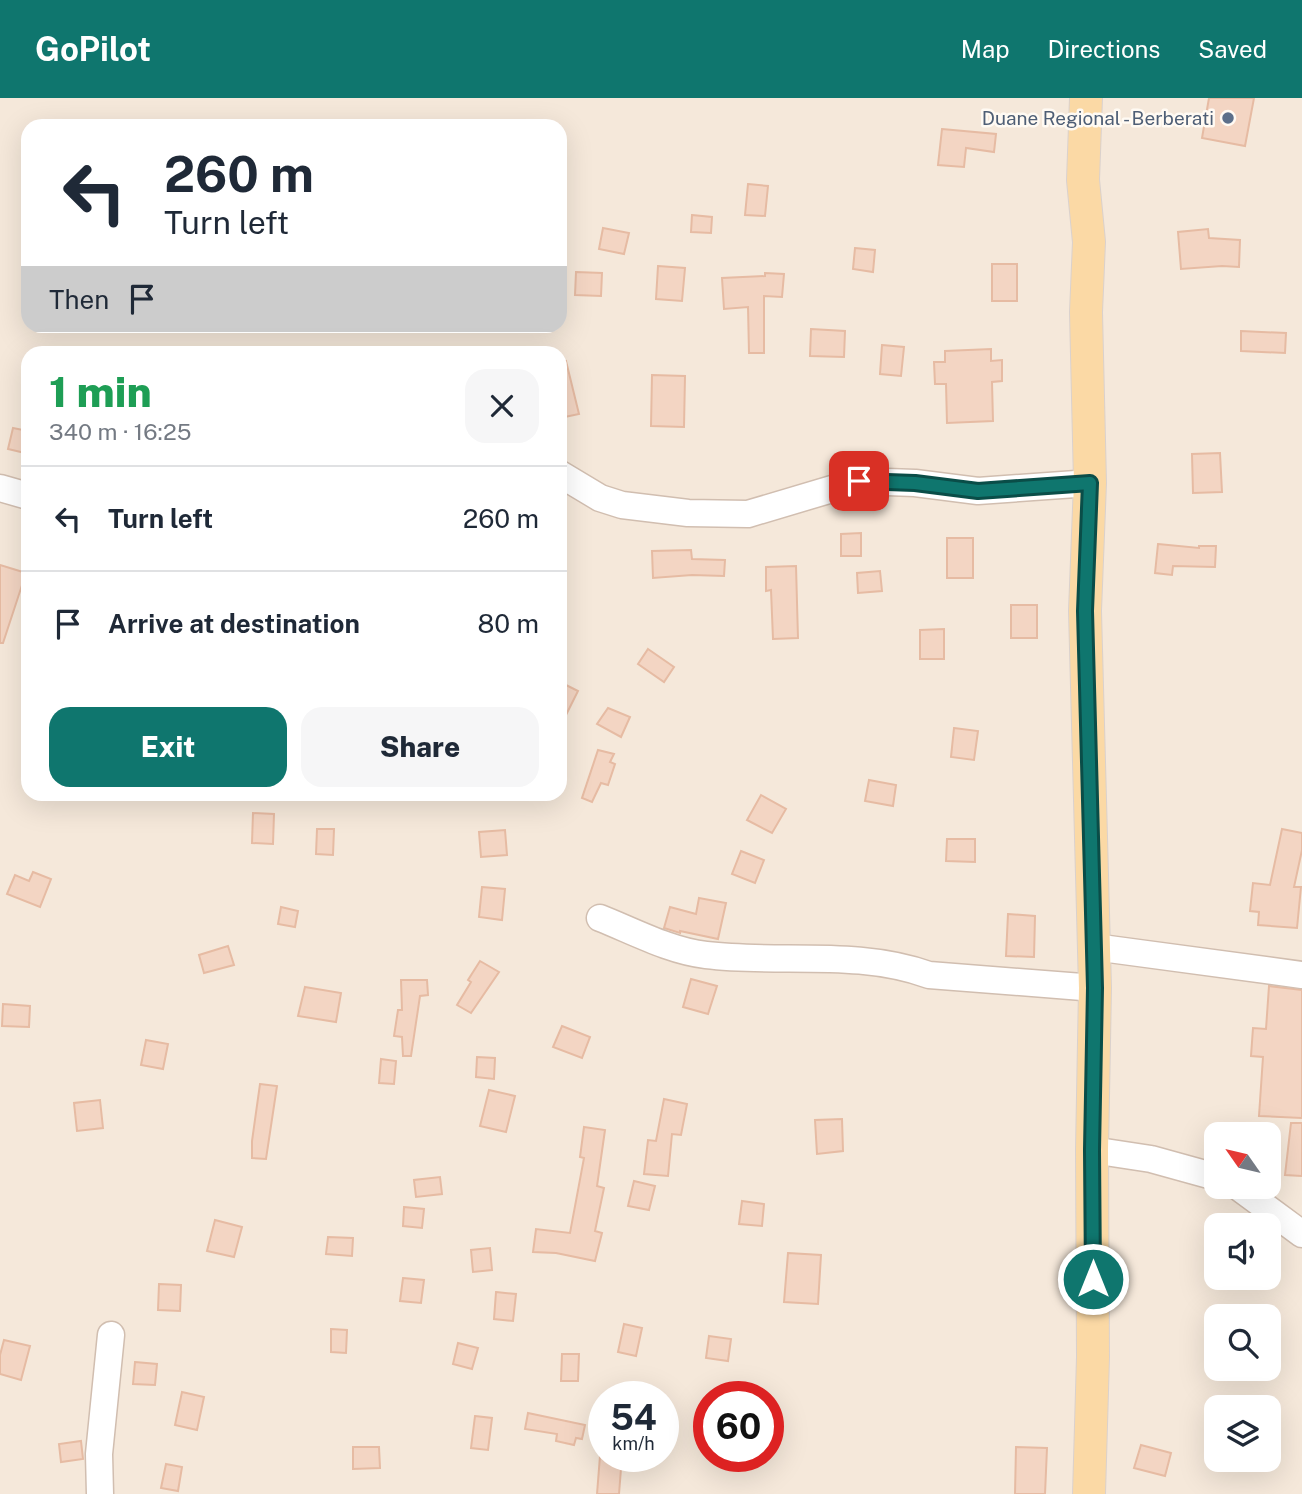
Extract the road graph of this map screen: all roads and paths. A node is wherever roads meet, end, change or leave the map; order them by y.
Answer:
1 (1086, 98) edge
2 (567, 478) edge
3 (1090, 483) junction
4 (0, 488) edge
5 (21, 494) edge
6 (600, 918) dead end
7 (1094, 947) junction
8 (1302, 975) edge
9 (1095, 988) junction
10 (1092, 1150) junction
11 (1204, 1174) edge
12 (1255, 1199) edge
13 (1302, 1234) edge
14 (111, 1335) dead end
15 (100, 1494) edge
16 (1089, 1494) edge

1 - 3 main road
2 - 3 street
3 - 7 main road
4 - 5 street
6 - 9 street
7 - 8 street
7 - 9 main road
9 - 10 main road
10 - 11 street
10 - 16 main road
12 - 13 street
14 - 15 street

